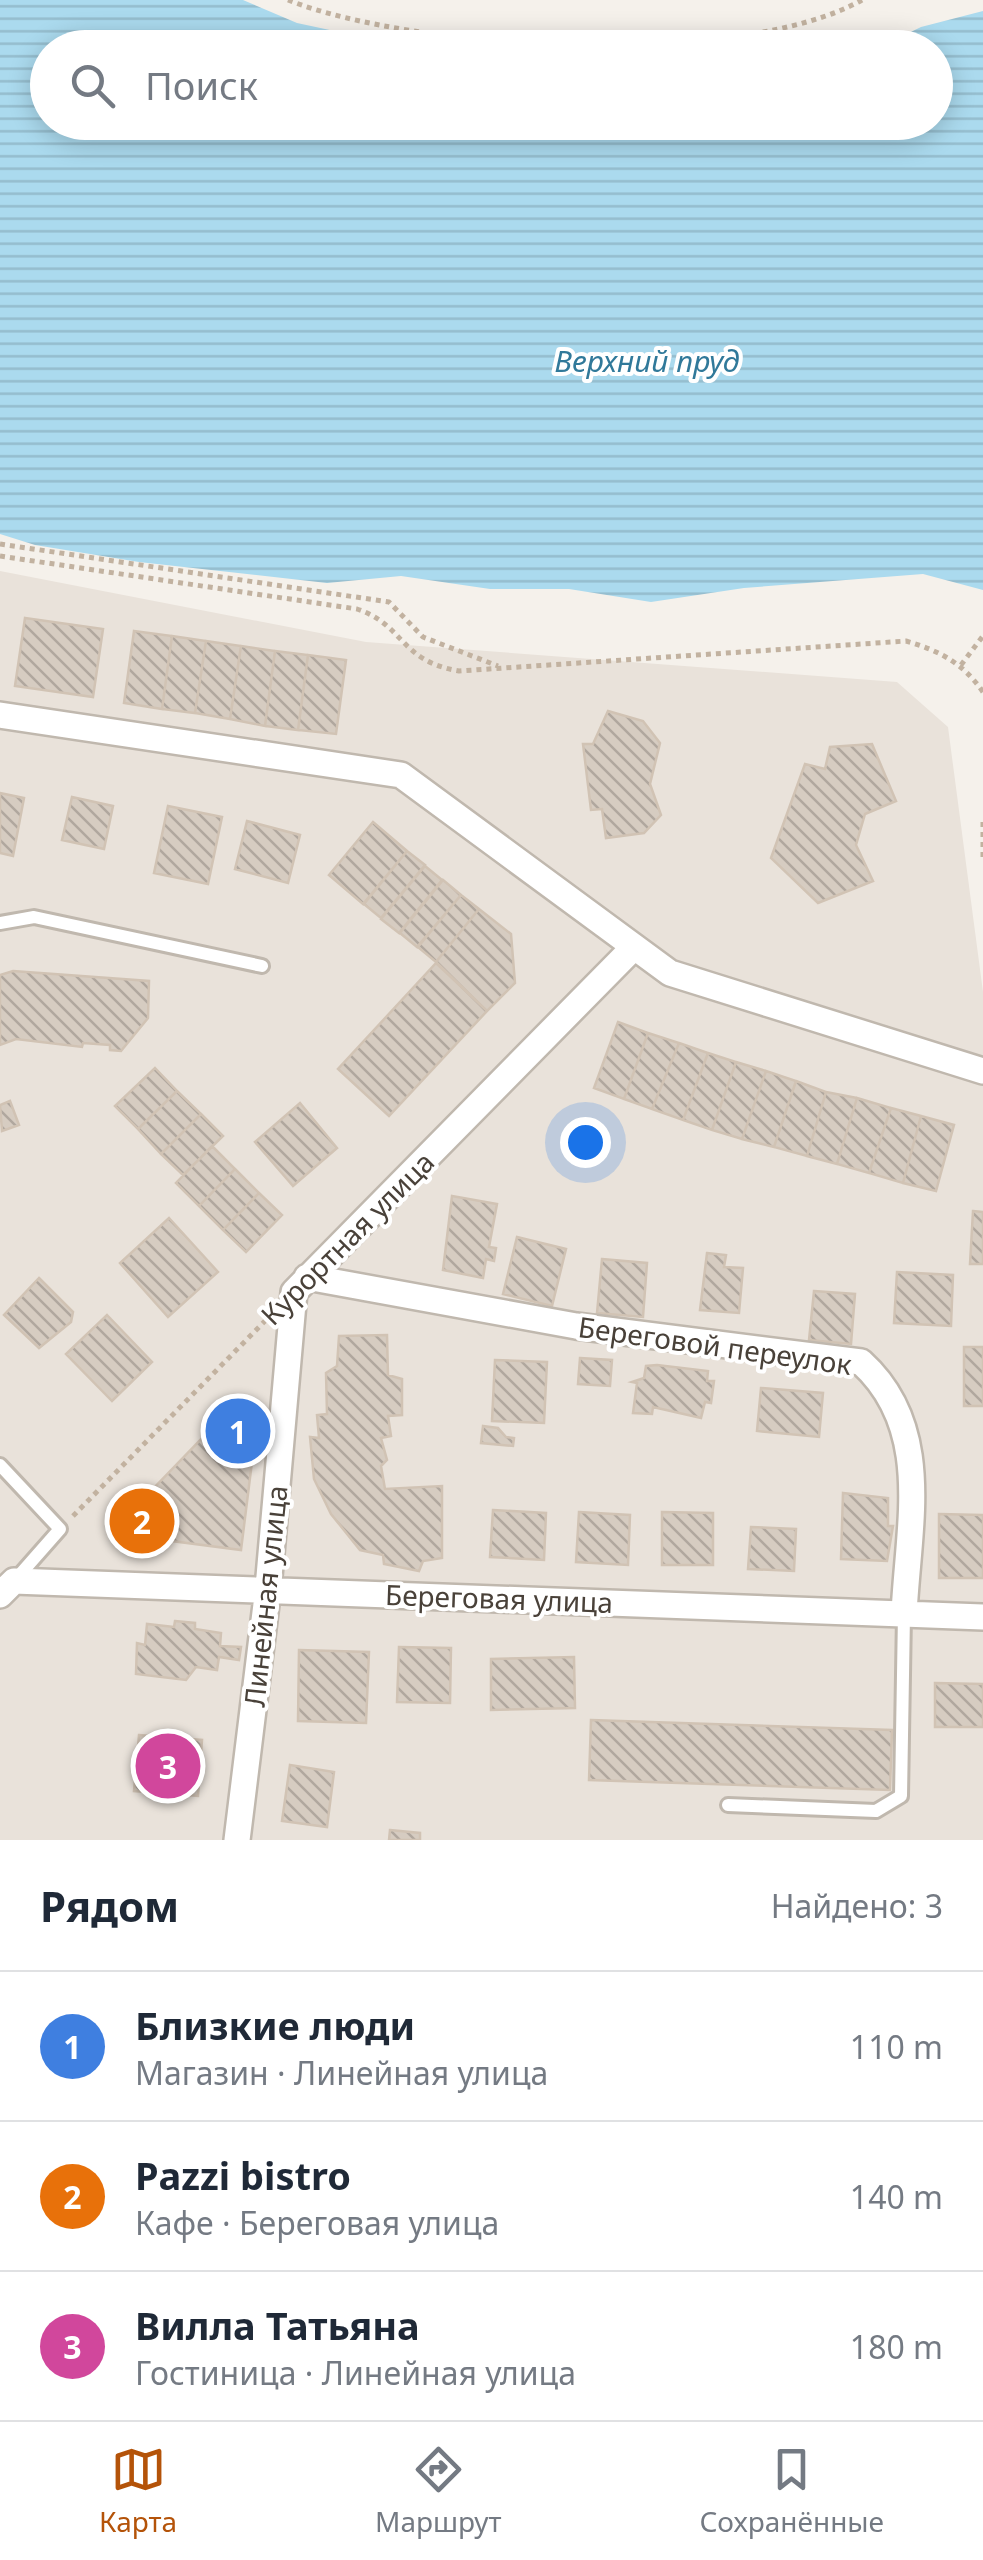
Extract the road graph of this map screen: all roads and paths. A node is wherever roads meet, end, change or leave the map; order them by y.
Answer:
1 (288, 0) edge
2 (862, 0) edge
3 (404, 30) edge
4 (784, 30) edge
5 (0, 544) edge
6 (0, 556) edge
7 (983, 636) edge
8 (960, 665) junction
9 (500, 667) junction
10 (983, 692) edge
11 (0, 715) edge
12 (983, 822) edge
13 (983, 862) edge
14 (0, 924) edge
15 (634, 947) junction
16 (262, 966) dead end
17 (983, 1071) edge
18 (300, 1285) junction
19 (0, 1465) edge
20 (60, 1529) junction
21 (7, 1588) edge
22 (268, 1588) junction
23 (904, 1614) junction
24 (983, 1617) edge
25 (728, 1805) dead end
26 (237, 1840) edge

1 - 3 path
2 - 4 path
5 - 9 path
6 - 9 path
7 - 8 path
8 - 9 path
8 - 10 path
11 - 15 street
12 - 13 path
14 - 16 lane
15 - 17 street
15 - 18 street, Курортная улица
18 - 20 path, Курортная улица
18 - 22 street, Линейная улица
18 - 23 street, Береговой переулок
19 - 20 lane
20 - 21 lane
21 - 22 street, Береговая улица
22 - 23 street, Береговая улица
22 - 26 street, Линейная улица
23 - 24 street, Береговая улица
23 - 25 lane

